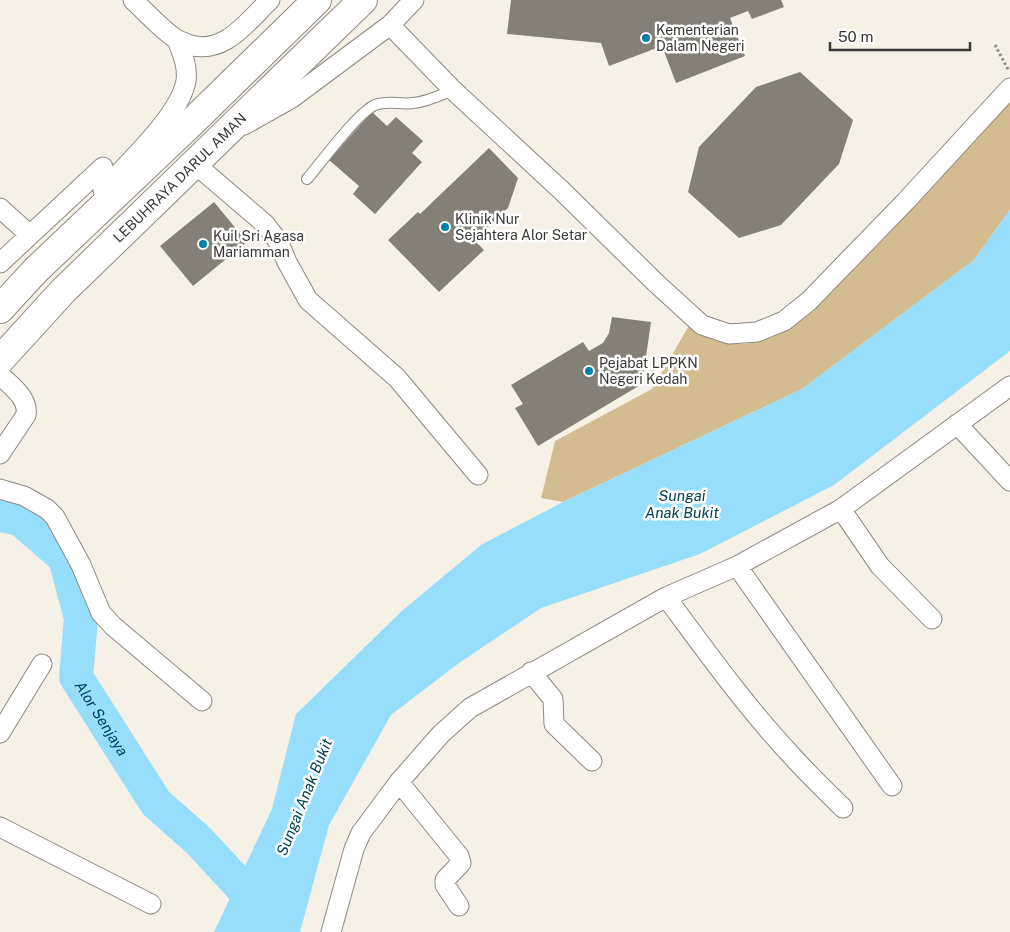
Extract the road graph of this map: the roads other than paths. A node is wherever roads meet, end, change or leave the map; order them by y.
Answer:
1 (134, 0) edge
2 (270, 0) edge
3 (363, 0) edge
4 (414, 0) edge
5 (315, 2) edge
6 (390, 25) junction
7 (177, 40) junction
8 (1010, 88) edge
9 (454, 90) junction
10 (217, 141) junction
11 (194, 164) junction
12 (103, 166) dead end
13 (307, 179) dead end
14 (0, 208) edge
15 (30, 235) junction
16 (0, 263) edge
17 (36, 270) junction
18 (0, 309) edge
19 (0, 360) edge
20 (0, 375) edge
21 (1010, 386) edge
22 (957, 424) junction
23 (0, 454) edge
24 (478, 475) dead end
25 (1010, 481) edge
26 (0, 489) edge
27 (841, 509) junction
28 (736, 566) junction
29 (666, 597) junction
30 (932, 619) dead end
31 (42, 664) dead end
32 (532, 672) junction
33 (202, 701) dead end
34 (0, 733) edge
35 (592, 761) dead end
36 (399, 782) junction
37 (892, 786) dead end
38 (843, 808) dead end
39 (0, 827) edge
40 (151, 904) dead end
41 (459, 906) dead end
42 (331, 932) edge

1 - 7 street
2 - 7 street
3 - 10 highway, LEBUHRAYA DARUL AMAN
4 - 6 street
5 - 17 highway
6 - 9 street
6 - 10 street
7 - 17 street
8 - 9 street
9 - 13 lane
10 - 11 highway, LEBUHRAYA DARUL AMAN
11 - 19 highway, LEBUHRAYA DARUL AMAN
11 - 24 street
12 - 15 street
14 - 15 street
15 - 16 street
17 - 18 highway
20 - 23 street
21 - 22 street
22 - 25 street
22 - 27 street
26 - 33 street
27 - 28 street
27 - 30 street
28 - 29 street
28 - 37 street
29 - 32 street
29 - 38 street
31 - 34 street
32 - 35 street
32 - 36 street
36 - 41 street
36 - 42 street
39 - 40 street

